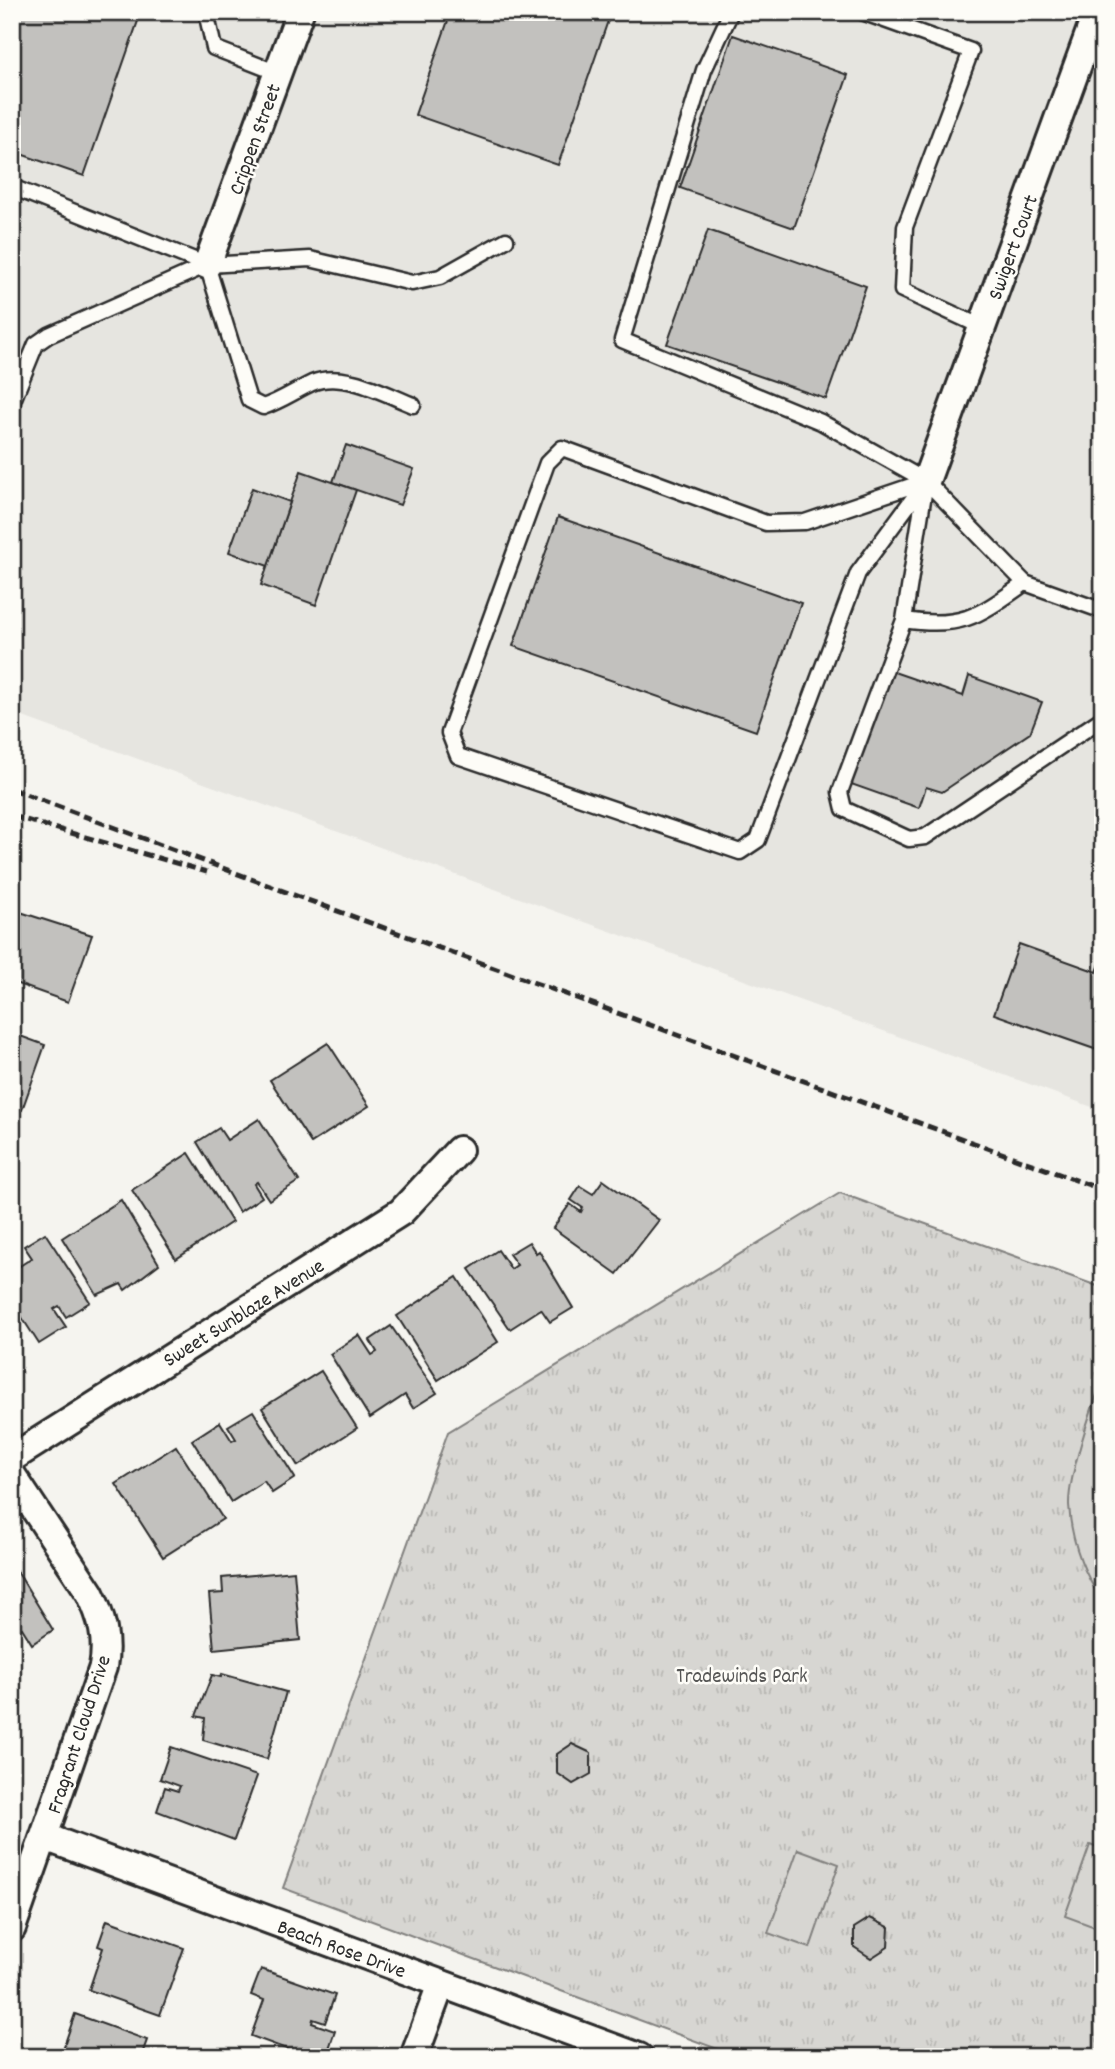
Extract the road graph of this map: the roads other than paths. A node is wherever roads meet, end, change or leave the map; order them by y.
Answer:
1 (206, 12) edge
2 (300, 12) edge
3 (731, 12) edge
4 (862, 12) edge
5 (1097, 12) edge
6 (278, 72) junction
7 (12, 187) edge
8 (506, 240) dead end
9 (207, 265) junction
10 (982, 327) junction
11 (12, 403) edge
12 (413, 404) dead end
13 (926, 481) junction
14 (1025, 583) junction
15 (1103, 611) edge
16 (904, 620) junction
17 (1103, 718) edge
18 (459, 1150) dead end
19 (12, 1458) edge
20 (12, 1475) edge
21 (45, 1837) junction
22 (12, 1928) edge
23 (441, 1984) junction
24 (414, 2057) edge
25 (639, 2057) edge

1 - 6 lane
2 - 6 street, Crippen Street
3 - 13 lane
4 - 10 lane
5 - 10 street, Swigert Court
6 - 9 street, Crippen Street
7 - 9 lane
8 - 9 lane
9 - 11 lane
9 - 12 lane
10 - 13 street, Swigert Court
13 - 13 lane
13 - 14 lane
13 - 16 lane
14 - 15 lane
14 - 16 lane
16 - 17 lane
18 - 19 street, Sweet Sunblaze Avenue
20 - 21 street, Fragrant Cloud Drive
21 - 22 street, Fragrant Cloud Drive
21 - 23 street, Beach Rose Drive
23 - 24 street
23 - 25 street, Beach Rose Drive

